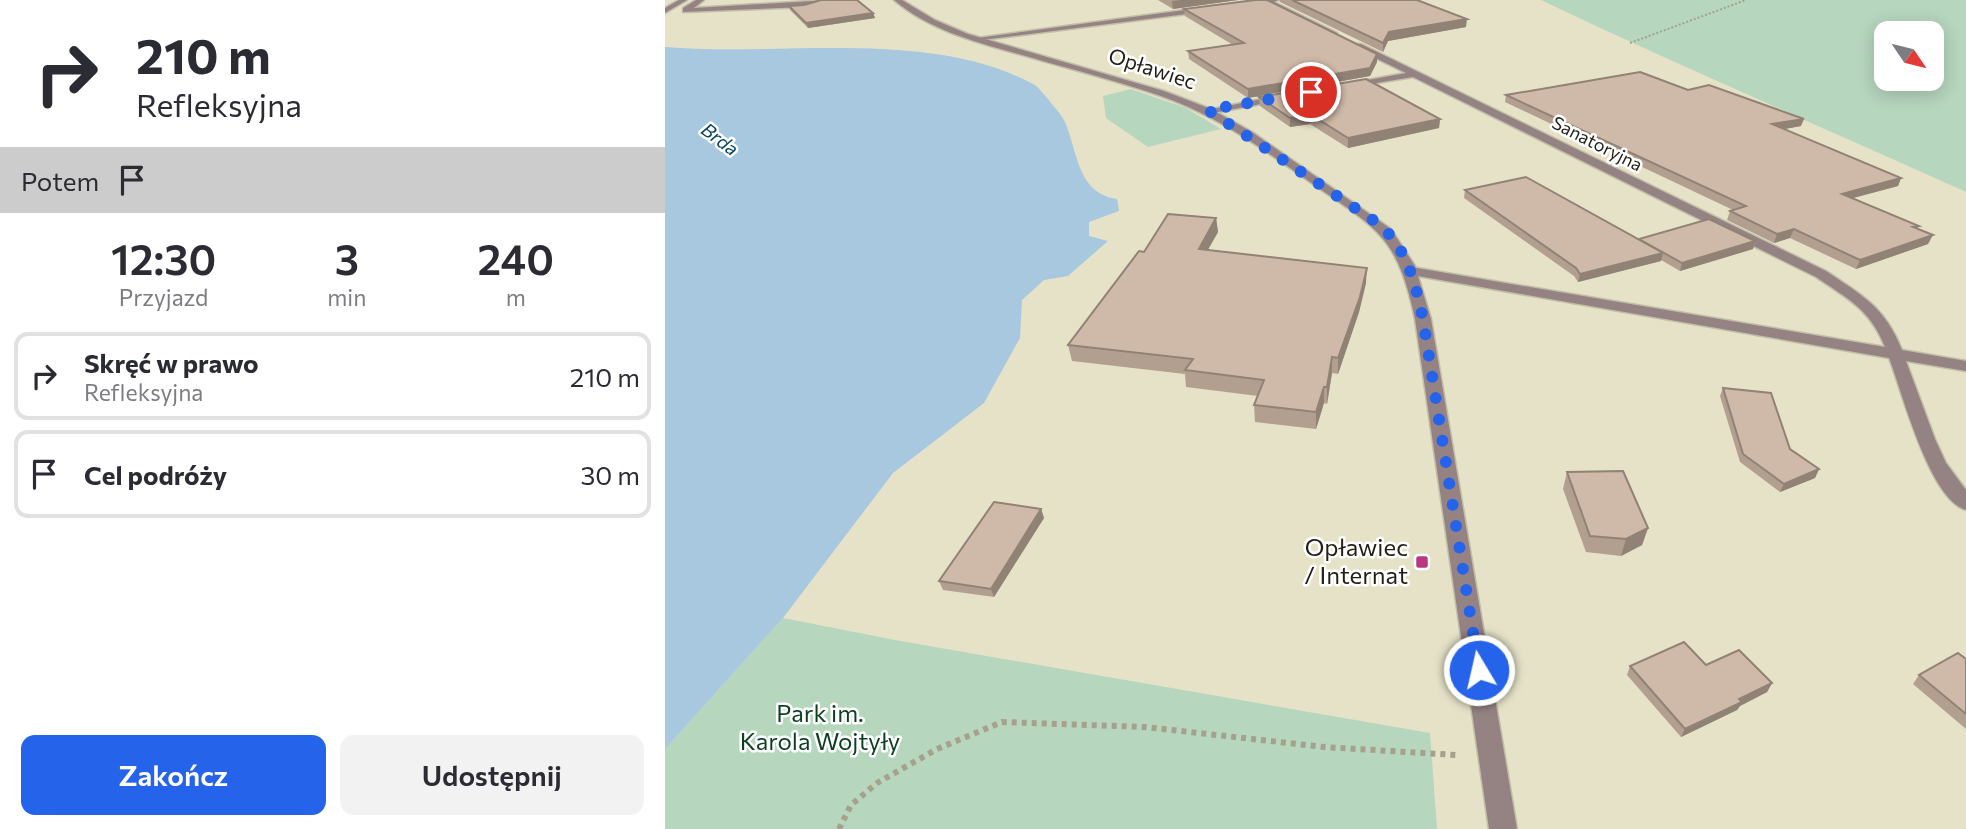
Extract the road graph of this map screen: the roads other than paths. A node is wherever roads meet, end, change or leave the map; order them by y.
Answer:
1 (684, 0) edge
2 (701, 0) edge
3 (826, 0) edge
4 (898, 0) edge
5 (1266, 1) edge
6 (1213, 8) edge
7 (665, 11) edge
8 (974, 39) junction
9 (1413, 74) junction
10 (1331, 89) edge
11 (1290, 96) edge
12 (1208, 110) junction
13 (1411, 271) junction
14 (1894, 354) junction
15 (1966, 366) edge
16 (1966, 503) edge
17 (1503, 829) edge

1 - 7 street
2 - 3 street
4 - 8 street, Opławiec
5 - 9 street, Sanatoryjna
6 - 8 street
8 - 12 street, Opławiec
9 - 10 street
9 - 14 street, Sanatoryjna
11 - 12 street
12 - 13 street, Opławiec
13 - 14 street
13 - 17 street, Opławiec
14 - 15 street
14 - 16 street, Sanatoryjna

